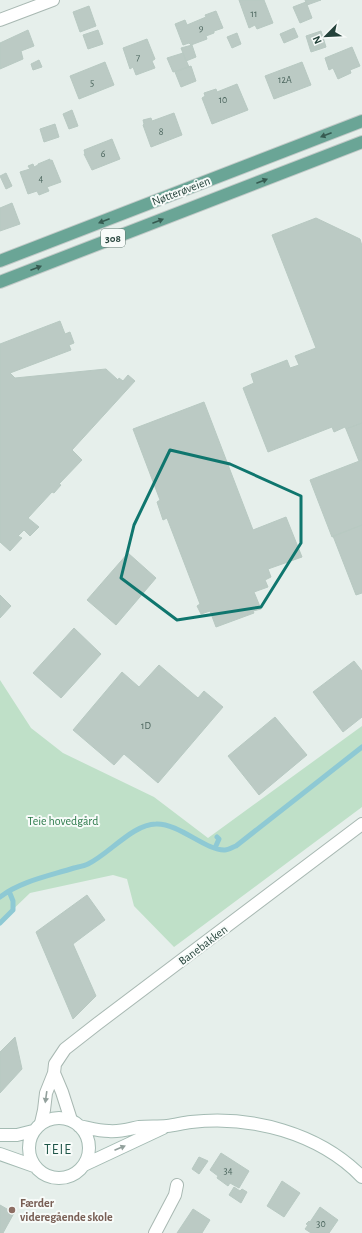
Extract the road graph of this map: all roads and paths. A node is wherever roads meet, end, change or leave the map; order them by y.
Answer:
1 (53, 0) edge
2 (0, 20) edge
3 (362, 121) edge
4 (362, 142) edge
5 (0, 261) edge
6 (0, 282) edge
7 (362, 824) edge
8 (54, 1073) junction
9 (75, 1123) junction
10 (168, 1126) junction
11 (37, 1127) junction
12 (0, 1134) edge
13 (0, 1154) edge
14 (84, 1164) junction
15 (34, 1166) junction
16 (362, 1177) edge
17 (177, 1185) dead end
18 (155, 1233) edge

1 - 2 main road
3 -> 5 main road, Nøtterøveien / 308
6 -> 4 main road, Nøtterøveien / 308
7 - 8 main road, Banebakken
8 - 9 main road
8 -> 11 main road, Banebakken
9 - 10 main road
9 - 11 main road
9 - 14 main road
14 -> 10 main road
10 - 16 main road
11 - 12 main road
11 - 15 main road, Banebakken
13 - 15 main road
14 - 15 main road
17 - 18 main road

